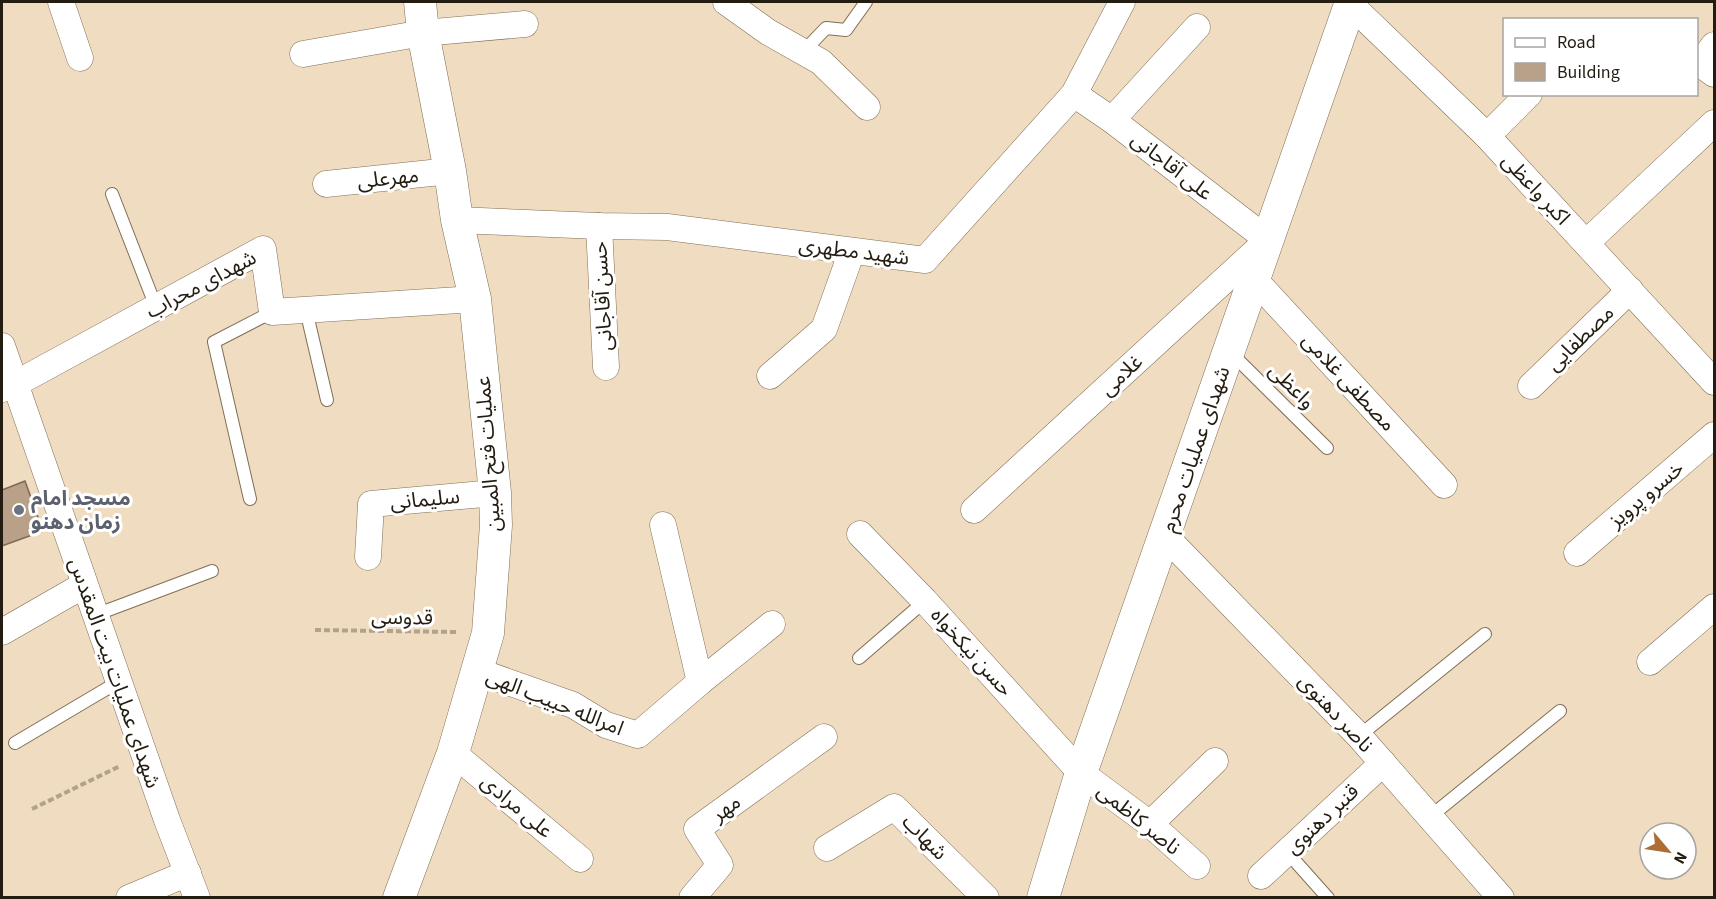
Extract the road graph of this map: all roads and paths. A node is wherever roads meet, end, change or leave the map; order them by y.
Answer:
1 (61, 2) edge
2 (420, 2) edge
3 (726, 2) edge
4 (866, 2) edge
5 (1122, 2) edge
6 (1350, 3) edge
7 (525, 24) dead end
8 (1197, 27) dead end
9 (423, 33) junction
10 (1714, 45) edge
11 (803, 52) junction
12 (303, 54) dead end
13 (80, 58) dead end
14 (1714, 74) edge
15 (1074, 94) junction
16 (1527, 96) edge
17 (867, 107) dead end
18 (1112, 120) junction
19 (1714, 123) edge
20 (1487, 136) junction
21 (450, 171) junction
22 (326, 184) dead end
23 (112, 194) dead end
24 (457, 220) junction
25 (599, 226) junction
26 (1268, 240) junction
27 (1586, 243) junction
28 (852, 250) junction
29 (1254, 279) junction
30 (1630, 290) junction
31 (475, 300) junction
32 (156, 307) junction
33 (306, 310) junction
34 (272, 312) junction
35 (2, 346) edge
36 (1229, 351) junction
37 (606, 367) dead end
38 (770, 376) dead end
39 (1714, 382) edge
40 (1531, 386) dead end
41 (8, 387) edge
42 (327, 400) dead end
43 (1714, 435) edge
44 (1327, 448) dead end
45 (1444, 485) dead end
46 (495, 493) junction
47 (250, 499) dead end
48 (974, 510) dead end
49 (663, 525) dead end
50 (860, 534) dead end
51 (1164, 535) junction
52 (1577, 553) dead end
53 (368, 557) dead end
54 (212, 571) dead end
55 (84, 585) junction
56 (925, 601) junction
57 (1714, 607) edge
58 (95, 615) junction
59 (772, 624) dead end
60 (315, 630) dead end
61 (2, 632) edge
62 (488, 633) junction
63 (1485, 634) dead end
64 (859, 658) dead end
65 (1650, 662) dead end
66 (477, 671) junction
67 (118, 682) junction
68 (699, 682) junction
69 (1560, 711) dead end
70 (1359, 736) junction
71 (824, 737) dead end
72 (15, 743) dead end
73 (453, 753) junction
74 (144, 754) junction
75 (1215, 762) dead end
76 (1383, 763) junction
77 (1081, 773) junction
78 (32, 809) dead end
79 (1431, 816) junction
80 (1150, 824) junction
81 (827, 848) dead end
82 (1287, 852) junction
83 (580, 859) dead end
84 (1197, 866) dead end
85 (188, 873) junction
86 (1261, 876) dead end
87 (129, 897) edge
88 (197, 897) edge
89 (400, 897) edge
90 (692, 897) edge
91 (986, 897) edge
92 (1043, 897) edge
93 (1328, 897) edge
94 (1501, 897) edge

1 - 13 street
2 - 9 street, عملیات فتح المبین
3 - 11 street
4 - 11 lane
5 - 15 street, شهید مطهری
6 - 20 street, اکبر واعظی
6 - 26 street, شهدای عملیات محرم
7 - 9 street
8 - 18 street
9 - 12 street
9 - 21 street, عملیات فتح المبین
10 - 14 street
11 - 17 street
15 - 18 street, علی آقاجانی
15 - 28 street, شهید مطهری
16 - 20 street
18 - 26 street, علی آقاجانی
19 - 27 street
20 - 27 street, اکبر واعظی
21 - 22 street, مهرعلی
21 - 24 street, عملیات فتح المبین
23 - 32 lane
24 - 25 street, شهید مطهری
24 - 31 street, عملیات فتح المبین
25 - 28 street, شهید مطهری
25 - 37 street, حسن آقاجانی
26 - 29 street, شهدای عملیات محرم
26 - 48 street, غلامی
27 - 30 street, اکبر واعظی
28 - 38 street
29 - 36 street, شهدای عملیات محرم
29 - 45 street, مصطفی غلامی
30 - 39 street, اکبر واعظی
30 - 40 street, مصطفایی
31 - 33 street
31 - 46 street, عملیات فتح المبین
32 - 34 street, شهدای محراب
32 - 41 street, شهدای محراب
33 - 34 street
33 - 42 lane
34 - 47 lane
35 - 41 street, شهدای عملیات بیت المقدس
36 - 44 lane, واعظی
36 - 51 street, شهدای عملیات محرم
41 - 55 street, شهدای عملیات بیت المقدس
43 - 52 street, خسرو پرویز
46 - 53 street, سلیمانی
46 - 62 street, عملیات فتح المبین
49 - 68 street
50 - 56 street, حسن نیکخواه
51 - 70 street, ناصر دهنوی
51 - 77 street, شهدای عملیات محرم
54 - 58 lane
55 - 58 street, شهدای عملیات بیت المقدس
55 - 61 street
56 - 64 lane
56 - 77 street, حسن نیکخواه
57 - 65 street
58 - 67 street, شهدای عملیات بیت المقدس
59 - 68 street, امرالله حبیب الهی
60 - 62 path, قدوسی
62 - 66 street, عملیات فتح المبین
63 - 70 lane
66 - 68 street, امرالله حبیب الهی
66 - 73 street, عملیات فتح المبین
67 - 72 lane
67 - 74 street, شهدای عملیات بیت المقدس
69 - 79 lane
70 - 76 street, ناصر دهنوی
71 - 90 street, مهر
73 - 83 street, علی مرادی
73 - 89 street, عملیات فتح المبین
74 - 78 path
74 - 85 street, شهدای عملیات بیت المقدس
75 - 80 street
76 - 79 street, ناصر دهنوی
76 - 82 street, قنبر دهنوی
77 - 80 street, ناصر کاظمی
77 - 92 street, شهدای عملیات محرم
79 - 94 street, ناصر دهنوی
80 - 84 street, ناصر کاظمی
81 - 91 street, شهاب
82 - 86 street, قنبر دهنوی
82 - 93 lane
85 - 87 street
85 - 88 street, شهدای عملیات بیت المقدس

